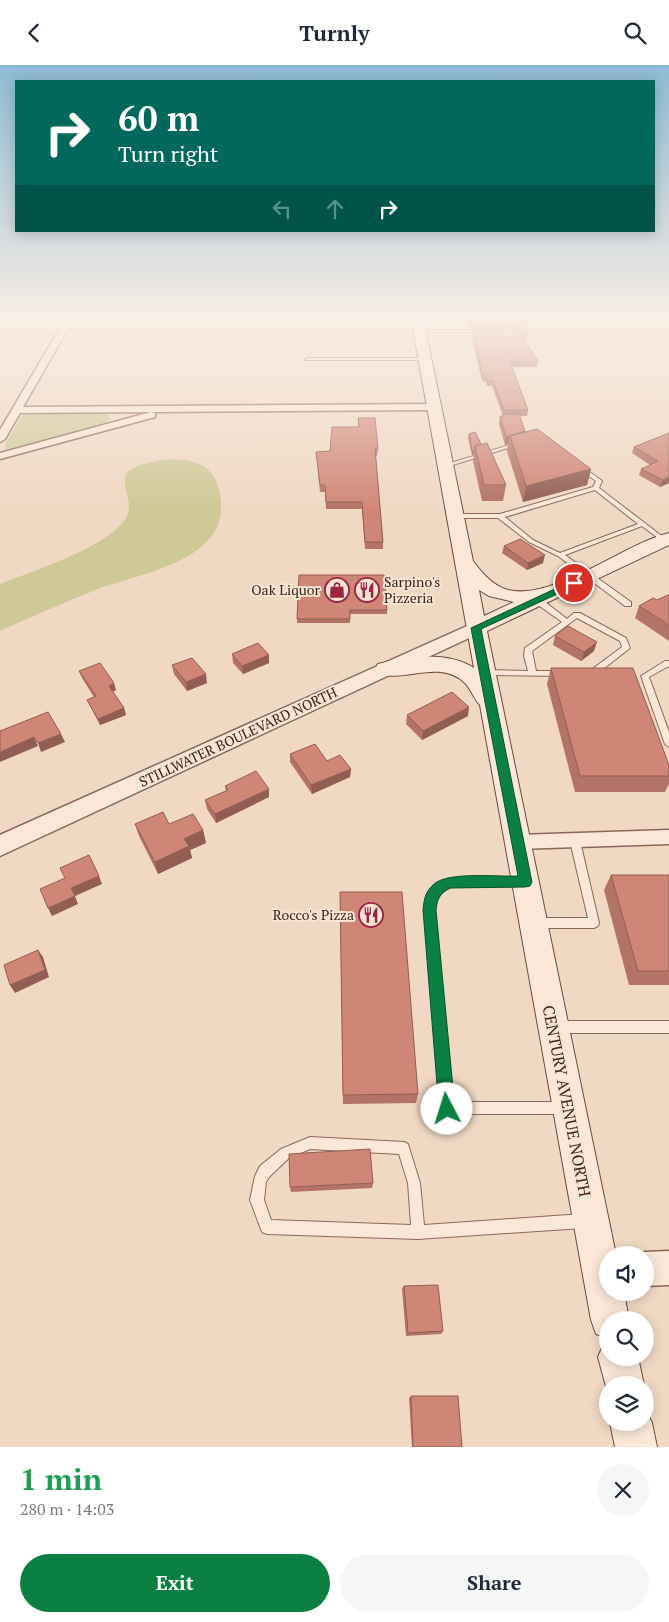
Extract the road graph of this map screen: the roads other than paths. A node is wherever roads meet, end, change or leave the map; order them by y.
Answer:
1 (33, 382) edge
2 (429, 382) edge
3 (434, 407) junction
4 (172, 409) junction
5 (17, 410) junction
6 (0, 439) edge
7 (524, 442) edge
8 (0, 456) edge
9 (574, 463) edge
10 (444, 466) junction
11 (596, 489) junction
12 (454, 516) junction
13 (500, 516) junction
14 (642, 524) junction
15 (667, 539) edge
16 (560, 555) junction
17 (462, 559) junction
18 (588, 577) junction
19 (541, 598) junction
20 (628, 604) dead end
21 (566, 622) junction
22 (476, 628) junction
23 (669, 664) edge
24 (386, 669) junction
25 (485, 673) junction
26 (533, 673) junction
27 (572, 675) edge
28 (582, 676) edge
29 (490, 703) junction
30 (669, 743) edge
31 (669, 837) edge
32 (575, 841) junction
33 (517, 842) junction
34 (0, 846) edge
35 (525, 882) junction
36 (533, 923) junction
37 (553, 1027) junction
38 (669, 1027) edge
39 (569, 1109) junction
40 (590, 1221) junction
41 (418, 1232) junction
42 (599, 1252) edge
43 (669, 1268) edge
44 (654, 1269) edge
45 (633, 1431) edge
46 (636, 1447) edge

1 - 5 street
2 - 3 main road
3 - 4 street
3 - 10 main road
4 - 5 street
4 - 8 street
5 - 6 street
7 - 10 lane
9 - 11 lane
10 - 12 main road, CENTURY AVENUE NORTH
11 - 13 lane
11 - 14 lane
12 - 13 lane
12 - 17 main road, CENTURY AVENUE NORTH
13 - 16 lane
14 - 15 lane
14 - 16 lane
15 - 18 main road
16 - 18 lane
17 - 19 main road
17 - 22 main road, CENTURY AVENUE NORTH
18 - 19 main road
18 - 20 lane
19 - 21 lane
19 - 22 main road
21 - 26 lane
21 - 28 lane
22 - 24 street, STILLWATER BOULEVARD NORTH
22 - 25 main road, CENTURY AVENUE NORTH
23 - 30 lane
24 - 29 main road
24 - 34 street, STILLWATER BOULEVARD NORTH
25 - 26 lane
25 - 29 main road, CENTURY AVENUE NORTH
26 - 27 lane
29 - 33 main road, CENTURY AVENUE NORTH
31 - 32 street
32 - 33 street
32 - 36 lane
33 - 35 main road, CENTURY AVENUE NORTH
35 - 36 main road, CENTURY AVENUE NORTH
35 - 39 lane
36 - 37 main road, CENTURY AVENUE NORTH
37 - 38 lane
37 - 39 main road, CENTURY AVENUE NORTH
39 - 40 main road, CENTURY AVENUE NORTH
40 - 41 lane
40 - 42 main road, CENTURY AVENUE NORTH
41 - 41 lane
43 - 44 street
45 - 46 main road

